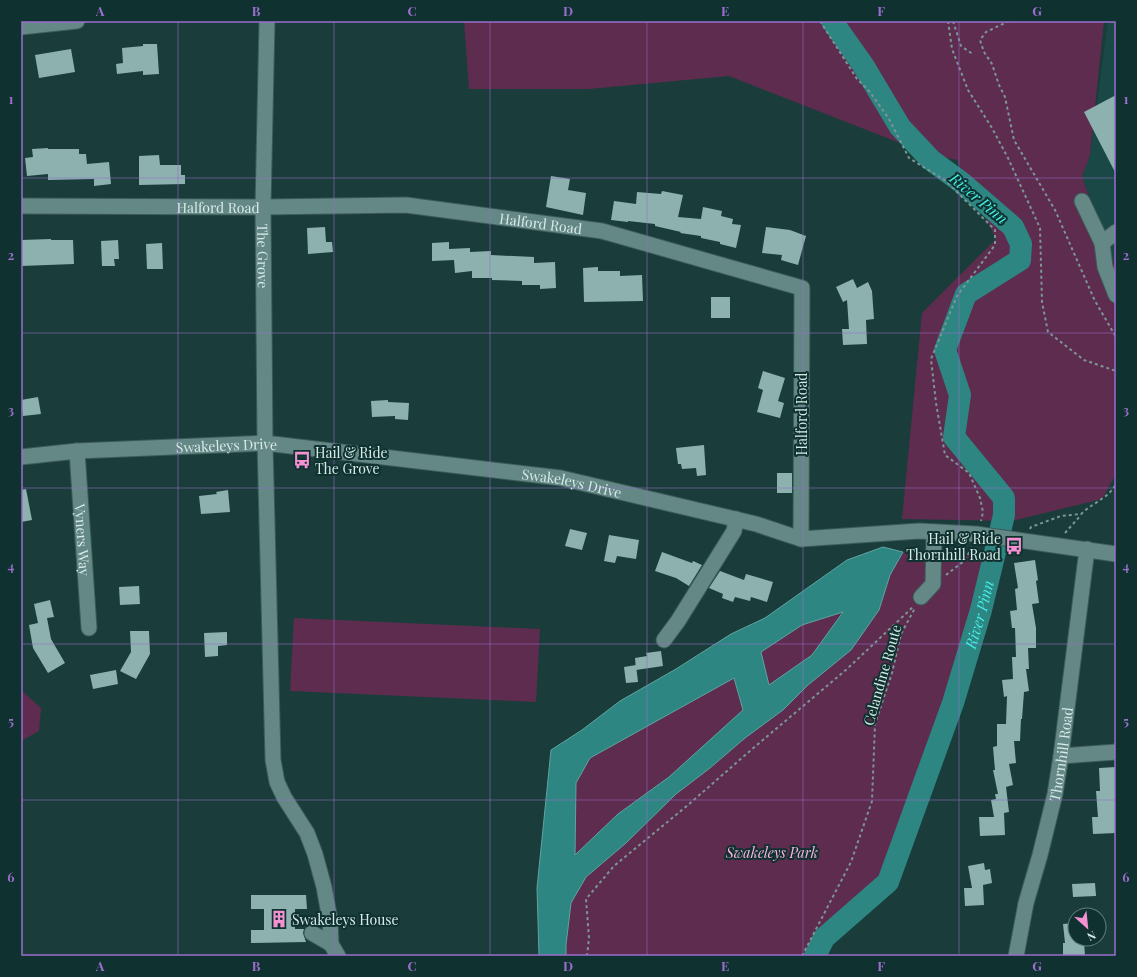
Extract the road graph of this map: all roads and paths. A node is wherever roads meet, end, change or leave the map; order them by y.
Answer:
1 (77, 21) edge
2 (268, 21) edge
3 (820, 21) edge
4 (948, 21) edge
5 (953, 21) edge
6 (1009, 21) edge
7 (21, 27) edge
8 (974, 55) dead end
9 (1082, 201) dead end
10 (21, 206) edge
11 (263, 206) junction
12 (1116, 232) edge
13 (1102, 243) junction
14 (1116, 295) edge
15 (1116, 337) edge
16 (1116, 371) edge
17 (265, 443) junction
18 (77, 451) junction
19 (21, 457) edge
20 (1116, 484) edge
21 (1081, 514) junction
22 (736, 519) junction
23 (934, 532) junction
24 (980, 535) junction
25 (1063, 535) dead end
26 (801, 539) junction
27 (1017, 539) junction
28 (1086, 549) junction
29 (1116, 554) edge
30 (932, 584) junction
31 (920, 600) junction
32 (89, 628) dead end
33 (664, 640) dead end
34 (1116, 752) edge
35 (1061, 756) junction
36 (312, 933) dead end
37 (335, 950) edge
38 (587, 956) edge
39 (802, 956) edge
40 (1016, 956) edge

1 - 7 street
2 - 11 street, The Grove
3 - 24 path
4 - 16 path
5 - 8 path
6 - 15 path
9 - 13 street
10 - 11 street, Halford Road
11 - 17 street, The Grove
11 - 26 street, Halford Road
12 - 13 street
13 - 14 street
17 - 18 street, Swakeleys Drive
17 - 22 street, Swakeleys Drive
17 - 37 street, The Grove
18 - 19 street, Swakeleys Drive
18 - 32 street, Vyners Way
20 - 21 path
21 - 25 path
21 - 27 path
22 - 26 street, Swakeleys Drive
22 - 33 street
23 - 24 street, Swakeleys Drive
23 - 26 street, Swakeleys Drive
23 - 30 street
24 - 27 street, Swakeleys Drive
24 - 30 path
27 - 28 street, Swakeleys Drive
28 - 29 street, Swakeleys Drive
28 - 35 street, Thornhill Road
30 - 31 street
31 - 38 path
31 - 39 path, Celandine Route
34 - 35 street
35 - 40 street, Thornhill Road
36 - 37 street

